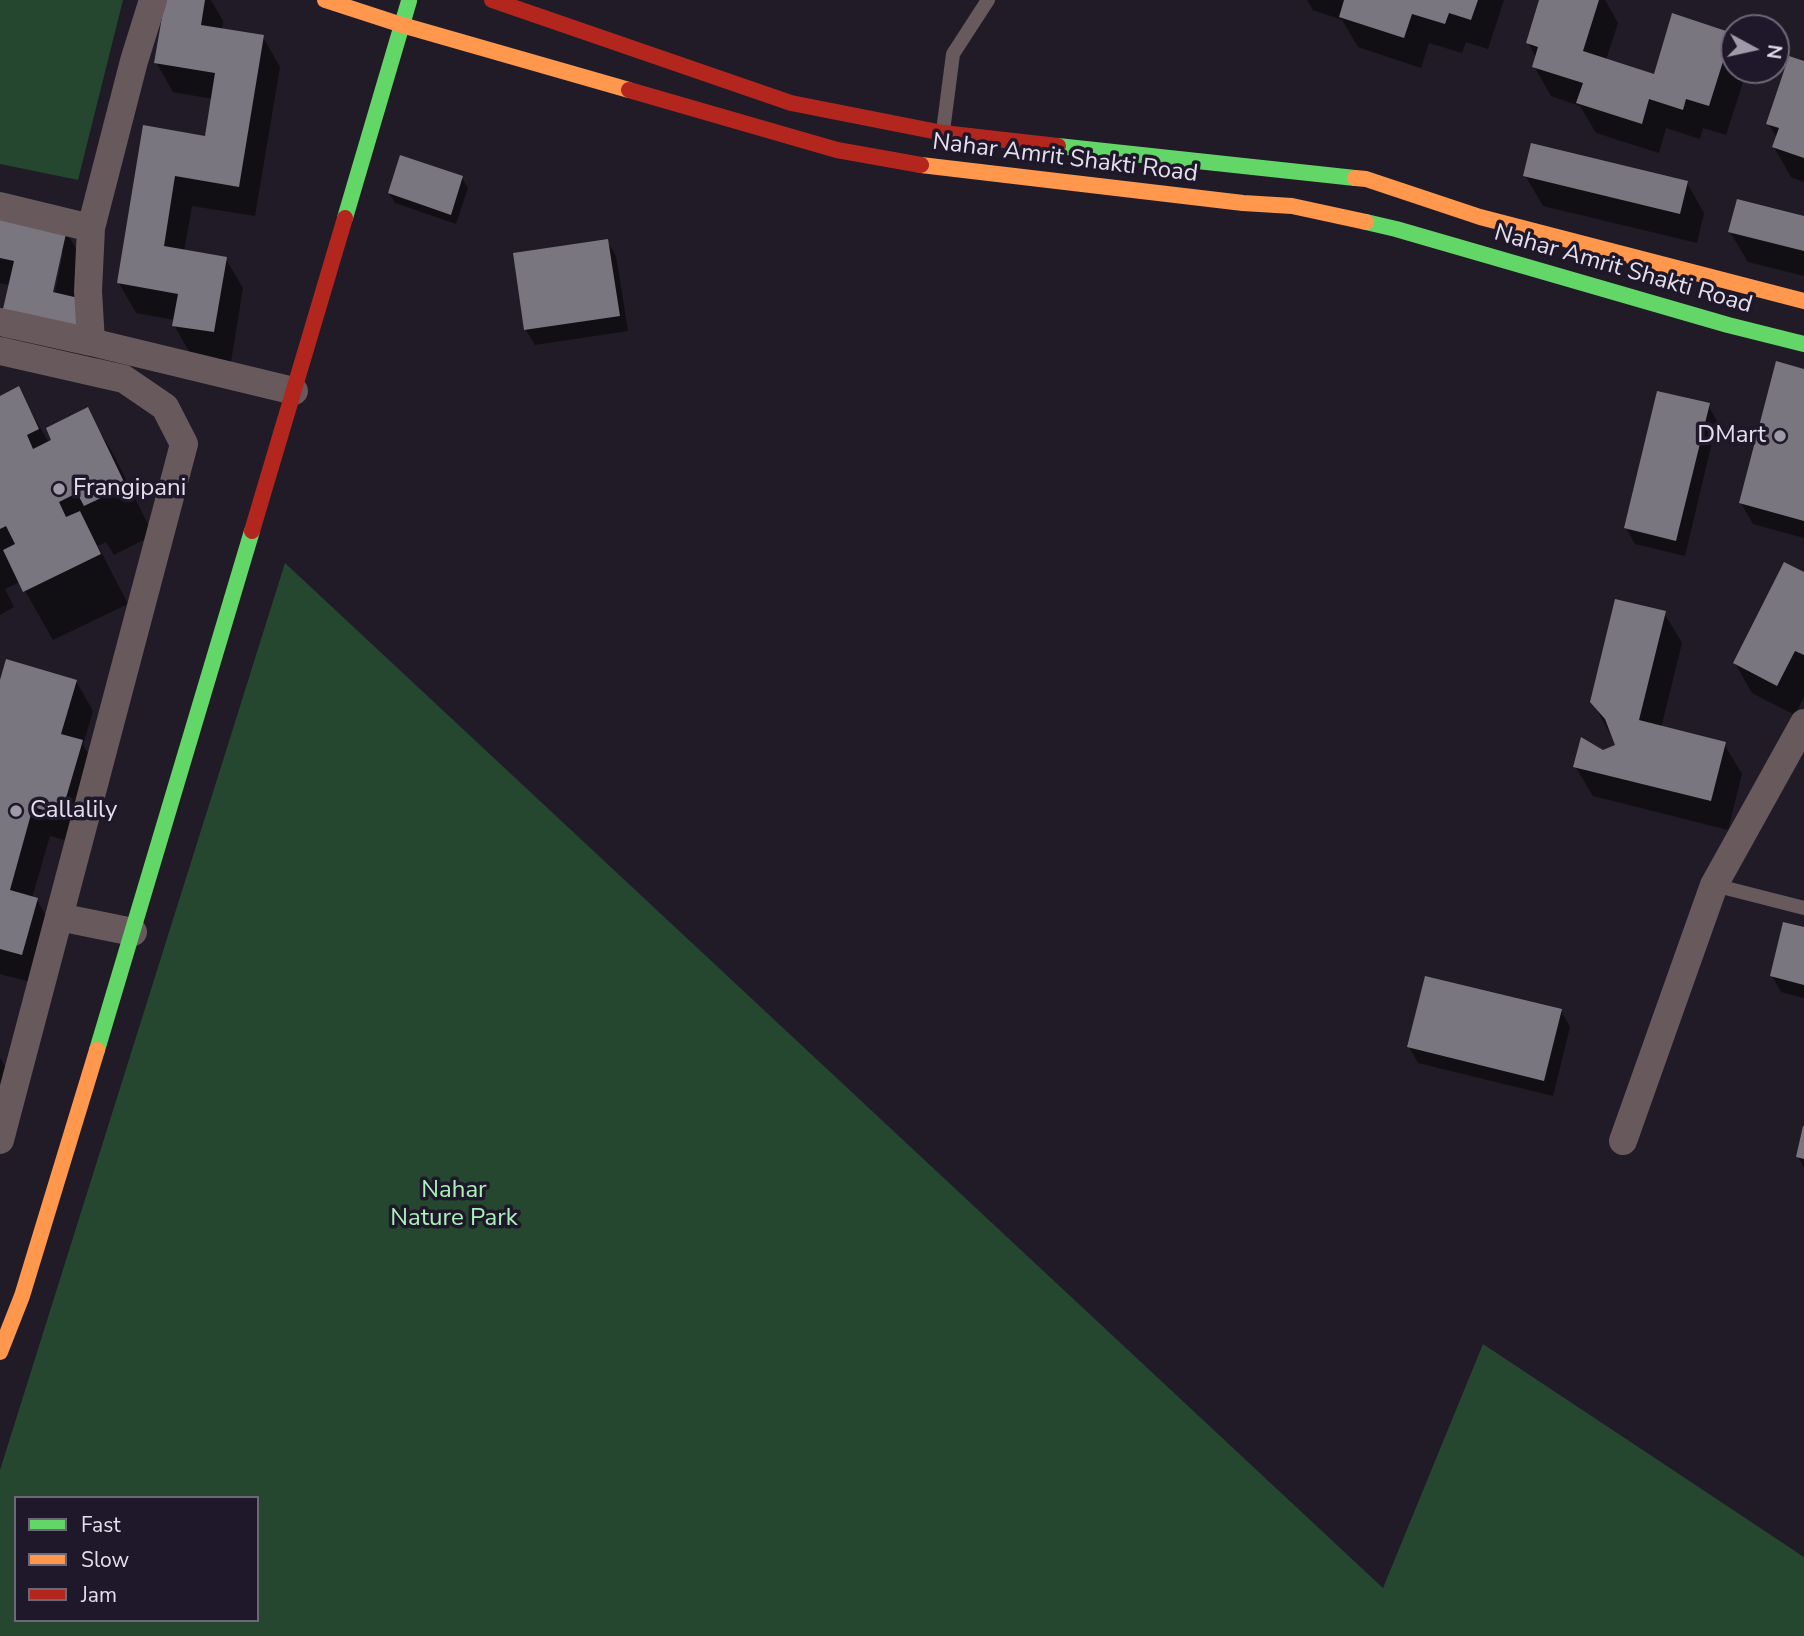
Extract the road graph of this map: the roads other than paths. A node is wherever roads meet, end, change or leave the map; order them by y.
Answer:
1 (153, 0) edge
2 (324, 0) edge
3 (410, 0) edge
4 (492, 0) edge
5 (988, 0) edge
6 (402, 25) junction
7 (943, 133) junction
8 (1295, 189) junction
9 (0, 206) edge
10 (91, 228) junction
11 (1738, 284) junction
12 (1804, 301) edge
13 (0, 322) edge
14 (1728, 325) junction
15 (90, 342) junction
16 (1804, 344) edge
17 (0, 351) edge
18 (294, 391) junction
19 (1804, 723) edge
20 (1714, 884) junction
21 (1804, 908) edge
22 (59, 917) junction
23 (133, 932) junction
24 (0, 1140) edge
25 (1623, 1141) dead end
26 (0, 1352) edge

1 - 10 street
2 - 6 street, Nahar Amrit Shakti Road
3 - 6 street
4 - 7 street, Nahar Amrit Shakti Road
5 - 7 lane
6 - 8 street, Nahar Amrit Shakti Road
6 - 18 street
7 - 8 street, Nahar Amrit Shakti Road
8 - 11 street, Nahar Amrit Shakti Road
8 - 14 street, Nahar Amrit Shakti Road
9 - 10 street
10 - 15 street
11 - 12 street, Nahar Amrit Shakti Road
11 - 14 street
13 - 15 street
14 - 16 street, Nahar Amrit Shakti Road
15 - 18 street
17 - 22 street
18 - 23 street
19 - 20 street
20 - 21 lane
20 - 25 street
22 - 23 street
22 - 24 street
23 - 26 street

